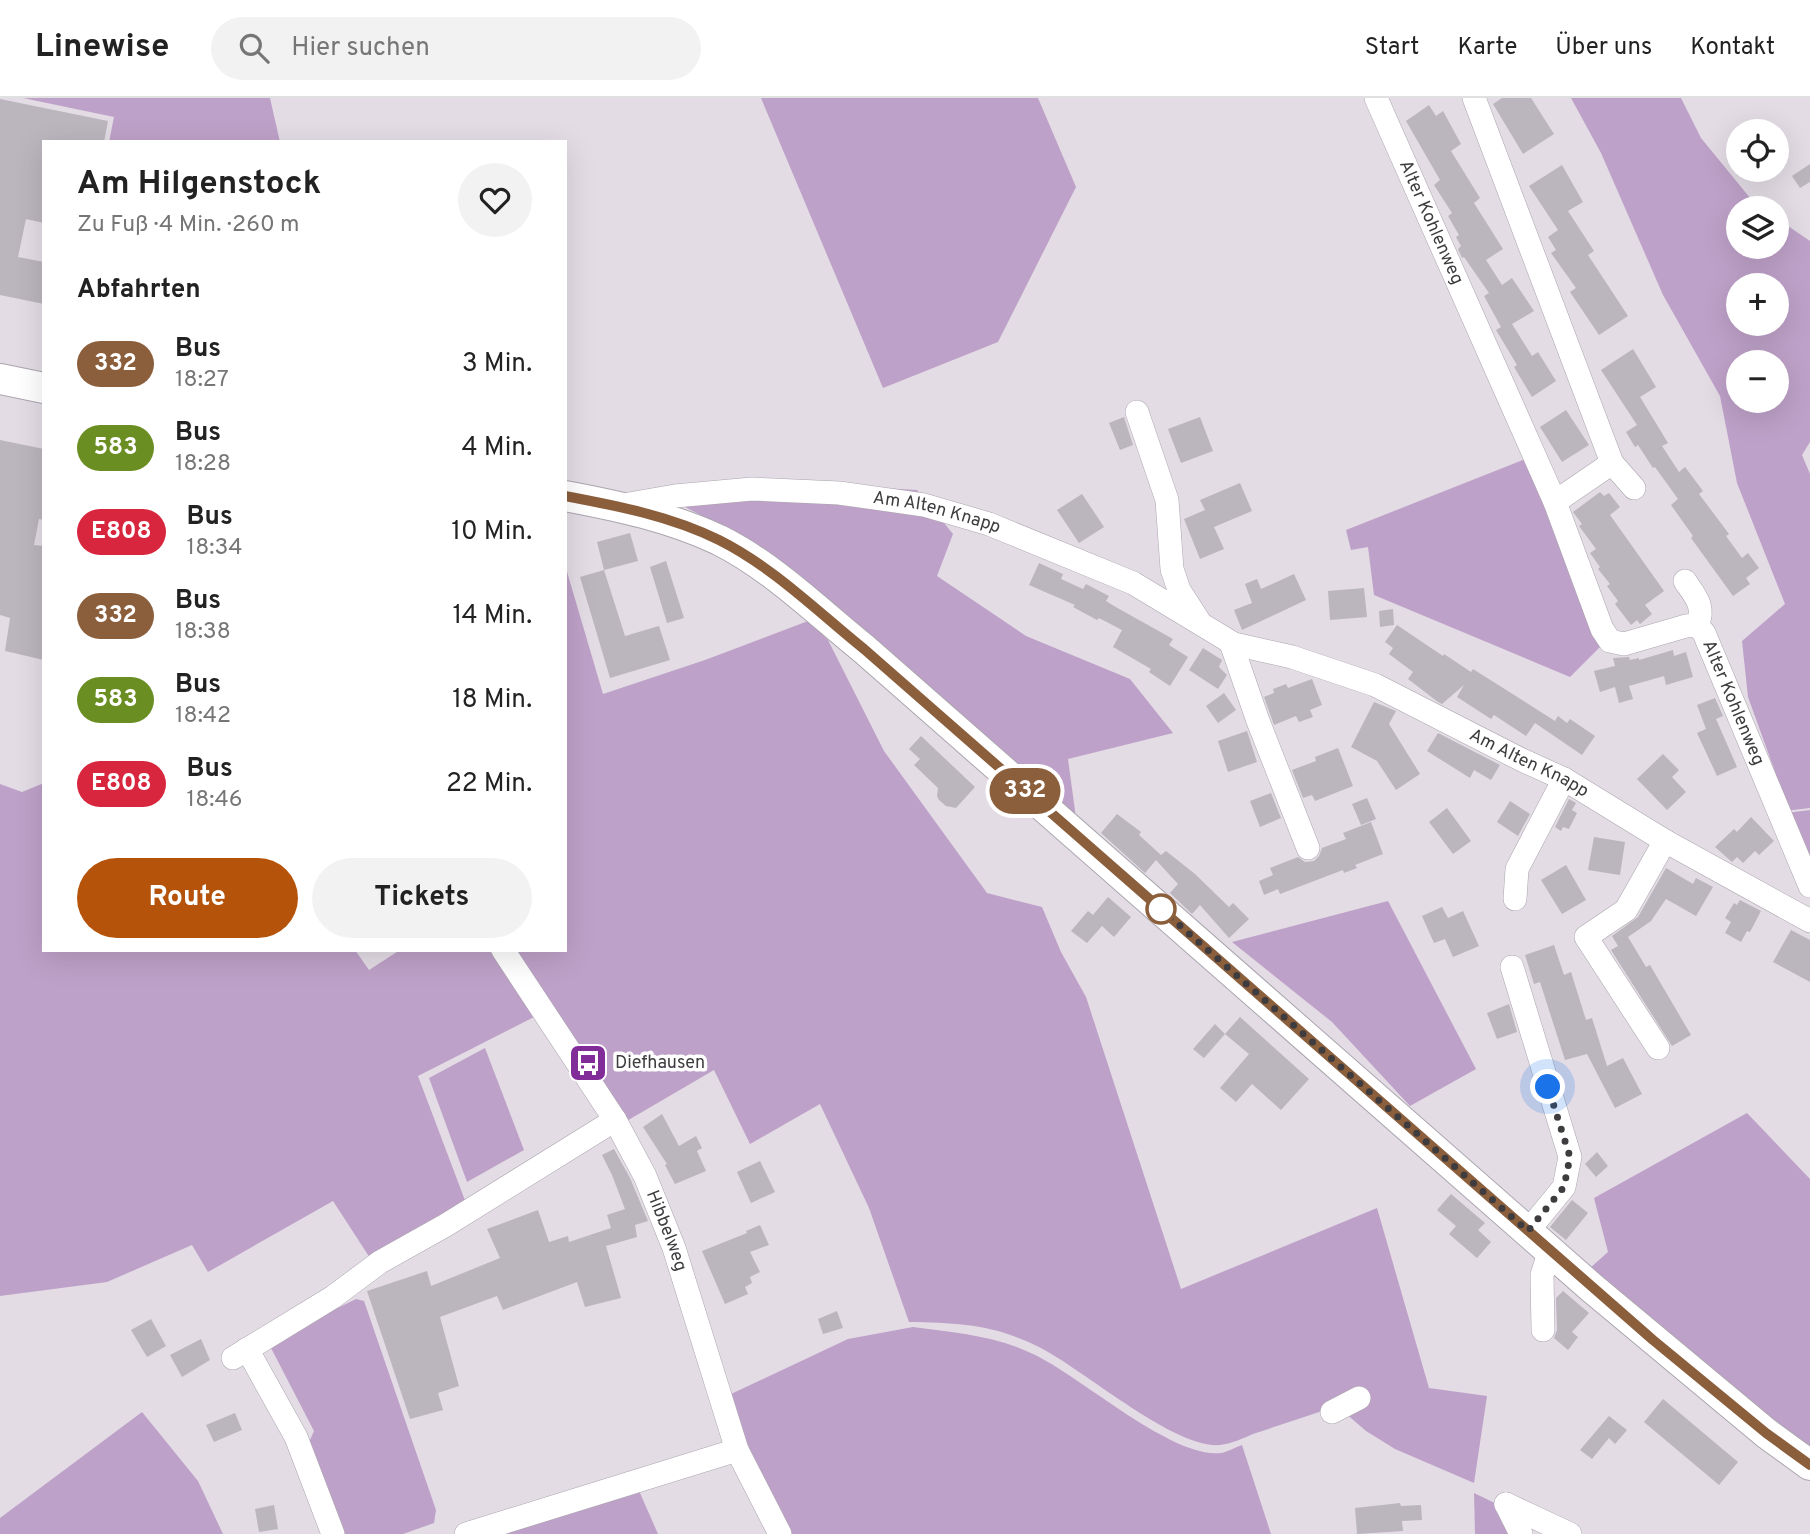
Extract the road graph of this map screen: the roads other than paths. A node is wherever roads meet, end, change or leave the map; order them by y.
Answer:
1 (1376, 98) edge
2 (1474, 98) edge
3 (0, 379) edge
4 (42, 388) edge
5 (1137, 412) dead end
6 (1612, 463) junction
7 (1634, 488) dead end
8 (567, 496) edge
9 (1555, 502) junction
10 (617, 506) junction
11 (1685, 581) dead end
12 (1697, 625) junction
13 (1202, 626) junction
14 (1231, 643) junction
15 (1563, 779) junction
16 (1665, 841) junction
17 (1308, 848) dead end
18 (1810, 886) edge
19 (1515, 899) dead end
20 (1810, 921) edge
21 (504, 952) edge
22 (1512, 967) dead end
23 (1658, 1048) dead end
24 (615, 1119) junction
25 (1539, 1241) junction
26 (1543, 1330) dead end
27 (1359, 1398) dead end
28 (1332, 1412) dead end
29 (737, 1450) junction
30 (1810, 1465) edge
31 (333, 1534) edge
32 (466, 1534) edge
33 (780, 1534) edge
34 (1521, 1534) edge
35 (1570, 1534) edge

1 - 9 street, Alter Kohlenweg
2 - 6 street
3 - 4 main road
5 - 13 street
6 - 7 street
6 - 9 street
8 - 10 main road
9 - 12 street, Alter Kohlenweg
10 - 13 street, Am Alten Knapp
10 - 25 main road
11 - 12 street
12 - 18 street, Alter Kohlenweg
13 - 14 street, Am Alten Knapp
14 - 15 street, Am Alten Knapp
14 - 17 street
15 - 16 street, Am Alten Knapp
15 - 19 street
16 - 20 street, Am Alten Knapp
16 - 23 street
21 - 24 street, Hibbelweg
22 - 25 street
24 - 29 street, Hibbelweg
24 - 31 street
25 - 26 street
25 - 30 main road
27 - 28 street
29 - 32 street
29 - 33 street, Hibbelweg
34 - 35 street

